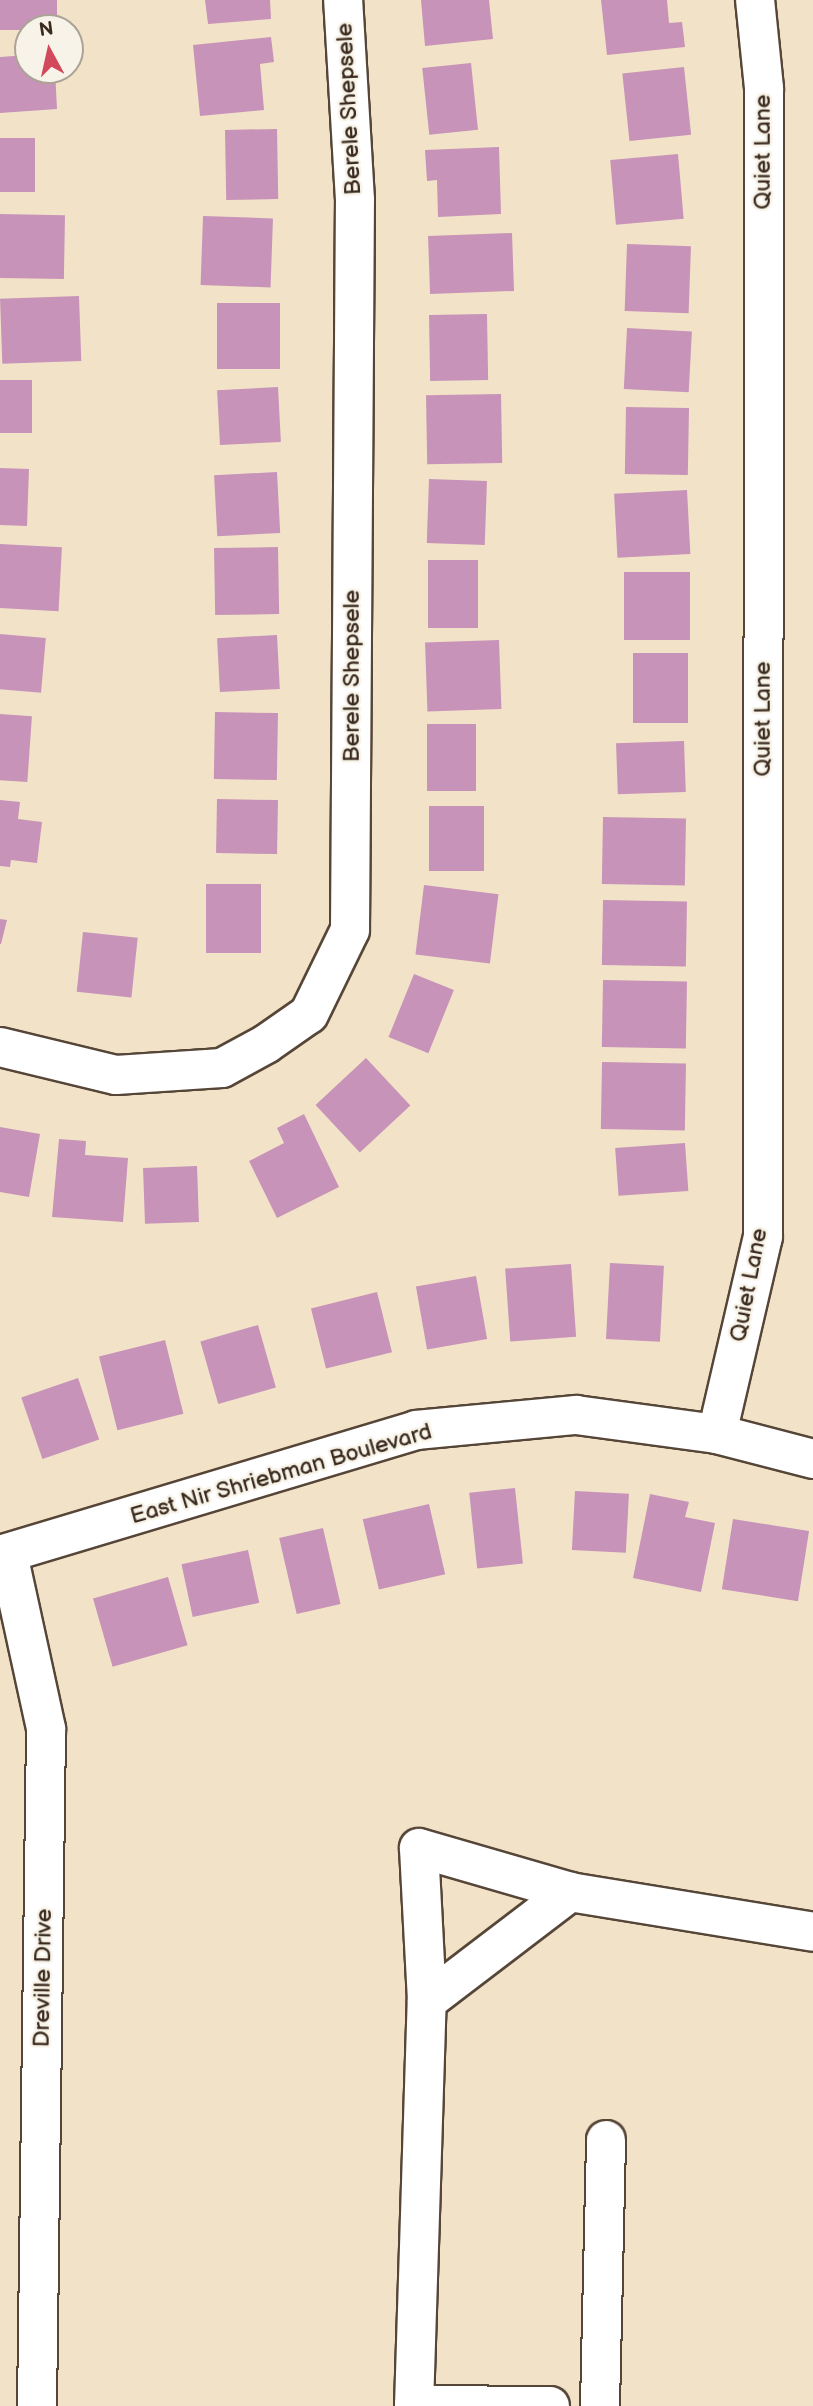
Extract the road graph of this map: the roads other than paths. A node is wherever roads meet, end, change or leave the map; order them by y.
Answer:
1 (342, 0) edge
2 (755, 0) edge
3 (0, 1047) edge
4 (717, 1434) junction
5 (813, 1459) edge
6 (4, 1554) edge
7 (570, 1892) junction
8 (813, 1932) edge
9 (427, 2001) junction
10 (606, 2140) dead end
11 (414, 2405) edge
12 (37, 2406) edge
13 (550, 2406) edge
14 (600, 2406) edge

1 - 3 street, Berele Shepsele
2 - 4 street, Quiet Lane
4 - 5 street, East Nir Shriebman Boulevard
4 - 6 street, East Nir Shriebman Boulevard
6 - 12 street, Dreville Drive
7 - 8 street
7 - 9 street
7 - 9 street
9 - 11 street
10 - 14 street
11 - 13 street

